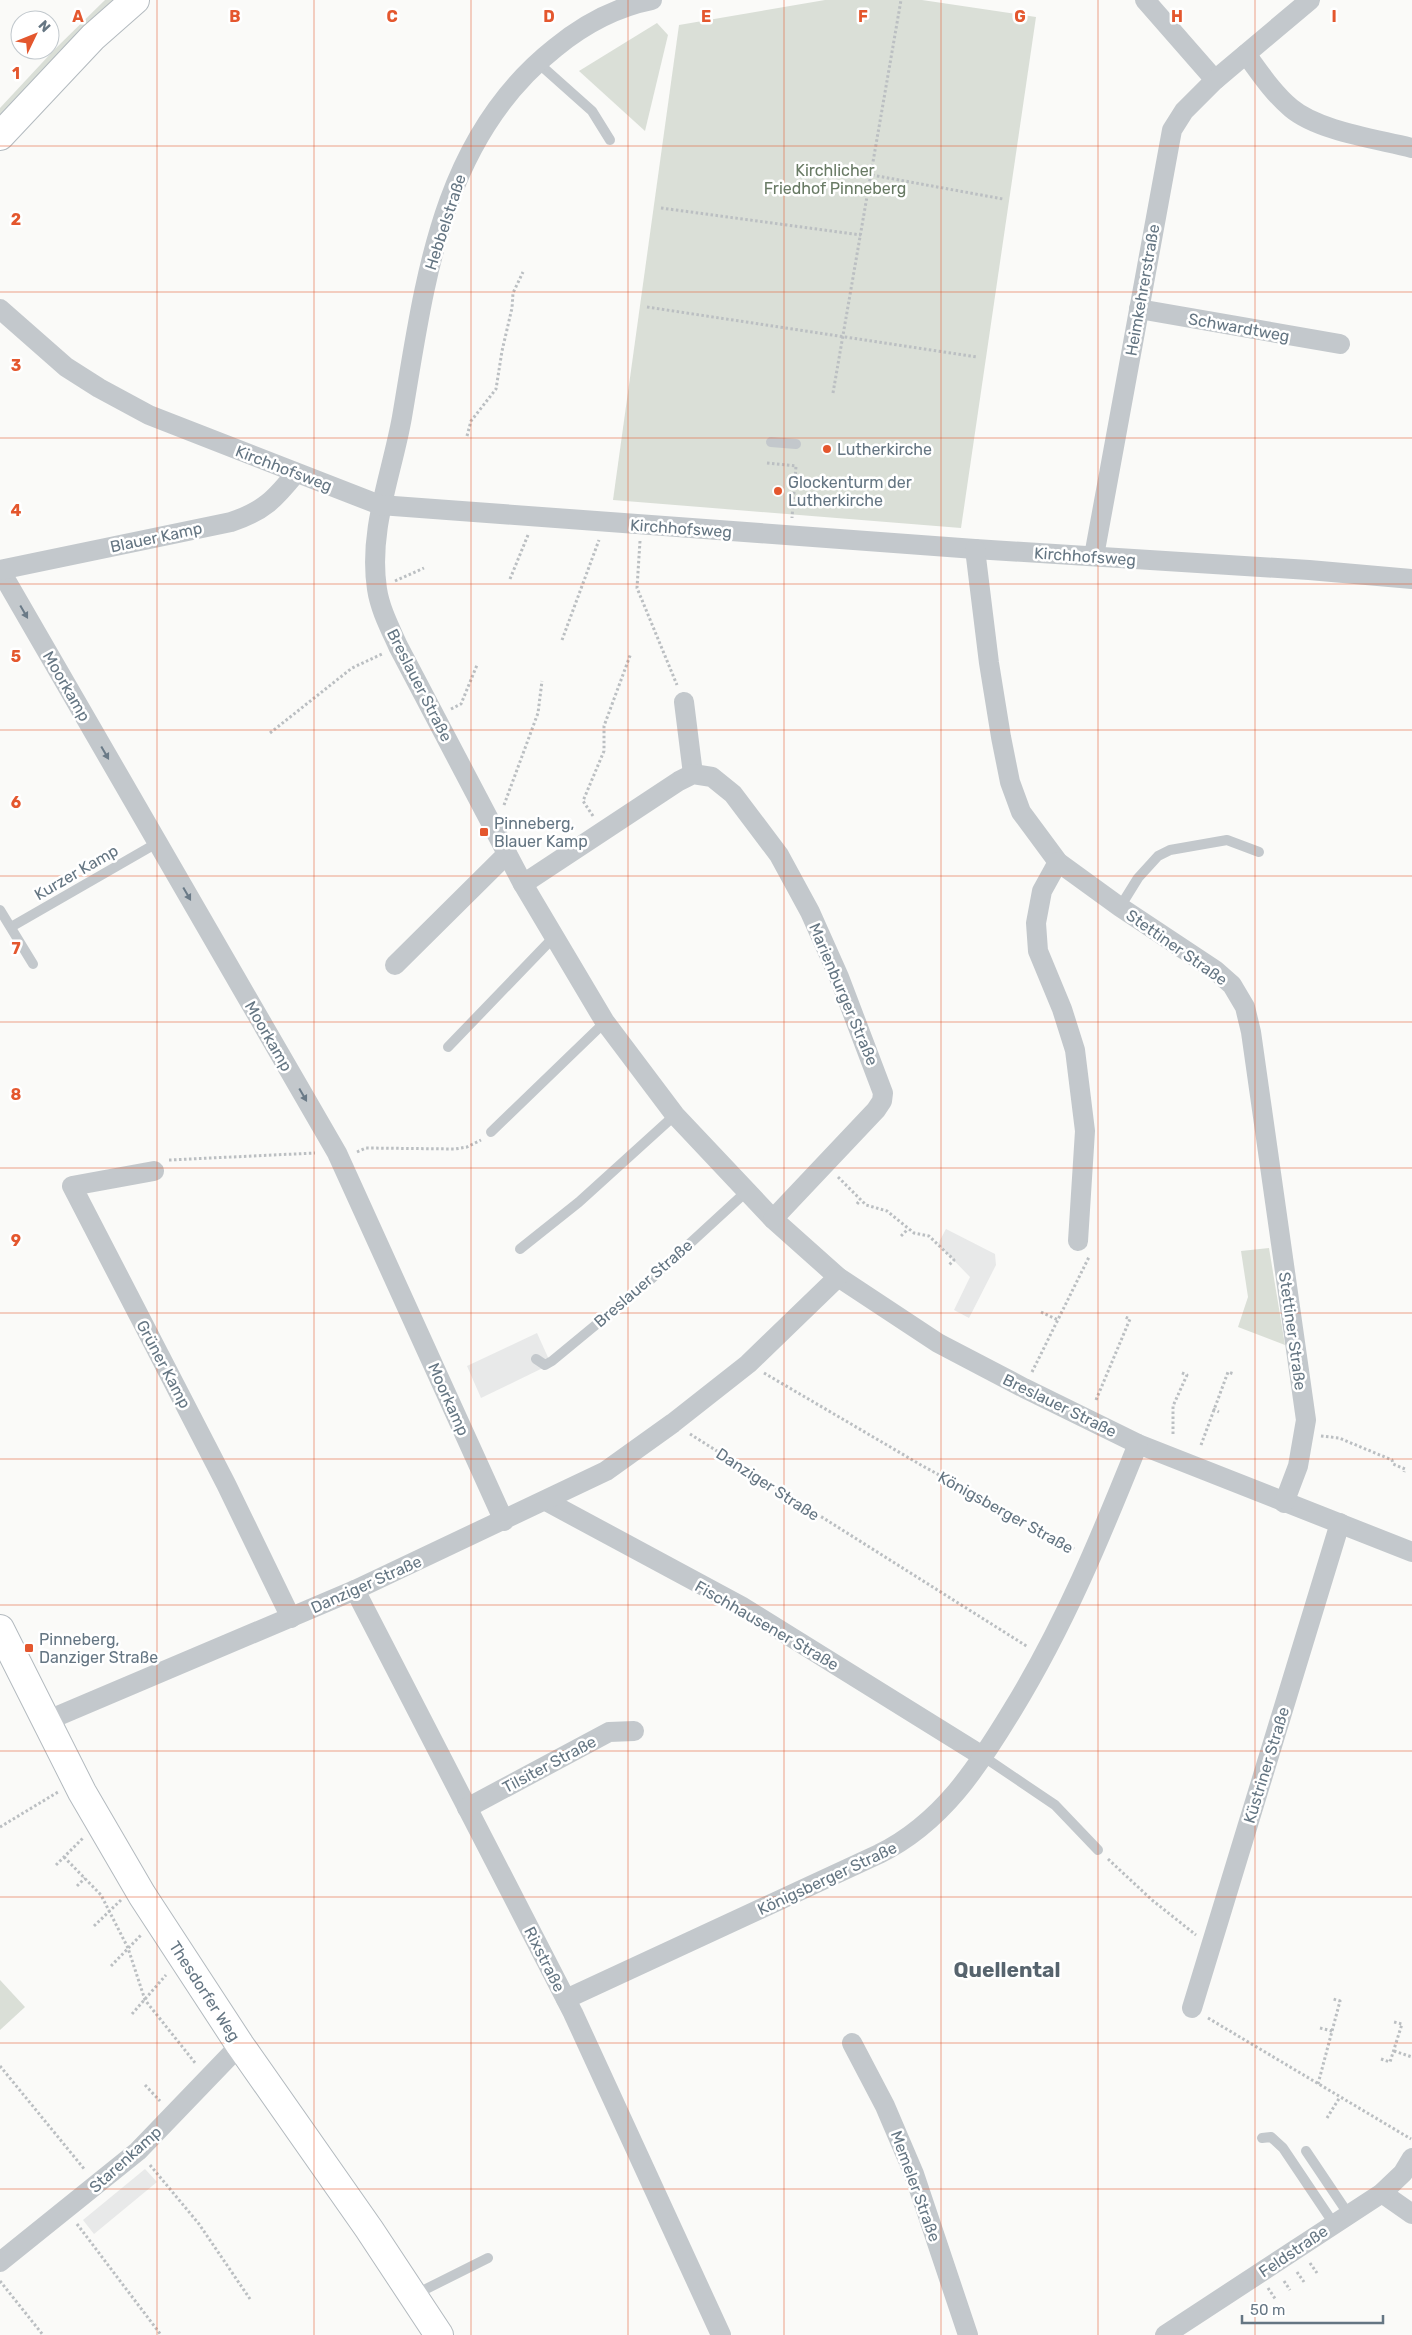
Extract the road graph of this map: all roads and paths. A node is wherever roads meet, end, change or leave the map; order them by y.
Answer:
1 (135, 0) edge
2 (652, 0) edge
3 (901, 0) edge
4 (1145, 0) edge
5 (1310, 0) edge
6 (1246, 54) junction
7 (537, 62) junction
8 (1215, 80) junction
9 (0, 136) edge
10 (610, 140) dead end
11 (1412, 148) edge
12 (872, 175) junction
13 (1003, 199) dead end
14 (661, 208) dead end
15 (862, 236) junction
16 (523, 272) dead end
17 (647, 307) dead end
18 (1139, 309) junction
19 (0, 310) edge
20 (844, 336) junction
21 (1340, 344) dead end
22 (976, 357) dead end
23 (833, 393) dead end
24 (467, 436) dead end
25 (771, 442) dead end
26 (796, 444) dead end
27 (768, 463) dead end
28 (296, 473) junction
29 (380, 505) junction
30 (536, 517) junction
31 (606, 523) junction
32 (641, 526) junction
33 (791, 536) junction
34 (975, 549) junction
35 (1094, 556) junction
36 (424, 568) dead end
37 (0, 570) edge
38 (510, 578) dead end
39 (1412, 579) edge
40 (377, 589) junction
41 (562, 640) dead end
42 (398, 646) junction
43 (630, 653) dead end
44 (477, 664) dead end
45 (542, 681) dead end
46 (684, 702) joint
47 (436, 717) junction
48 (270, 733) dead end
49 (692, 774) junction
50 (486, 815) junction
51 (602, 831) junction
52 (157, 843) junction
53 (1259, 852) dead end
54 (507, 854) junction
55 (1058, 862) junction
56 (523, 884) junction
57 (1120, 907) junction
58 (0, 910) edge
59 (11, 927) junction
60 (553, 938) junction
61 (32, 964) dead end
62 (396, 965) dead end
63 (605, 1022) junction
64 (448, 1047) dead end
65 (675, 1115) junction
66 (491, 1132) joint
67 (339, 1156) junction
68 (186, 1159) dead end
69 (825, 1164) junction
70 (154, 1171) dead end
71 (746, 1191) junction
72 (860, 1200) junction
73 (857, 1204) dead end
74 (773, 1219) junction
75 (907, 1230) junction
76 (901, 1236) dead end
77 (1078, 1241) joint
78 (520, 1249) dead end
79 (949, 1265) dead end
80 (838, 1278) junction
81 (1041, 1312) dead end
82 (1124, 1317) dead end
83 (1058, 1320) junction
84 (1108, 1356) dead end
85 (1113, 1358) junction
86 (536, 1360) dead end
87 (748, 1364) junction
88 (1180, 1372) dead end
89 (1234, 1374) dead end
90 (1024, 1388) junction
91 (1096, 1400) dead end
92 (1213, 1410) junction
93 (1219, 1412) dead end
94 (673, 1423) junction
95 (1303, 1433) junction
96 (1173, 1434) dead end
97 (1138, 1444) junction
98 (1201, 1445) dead end
99 (1404, 1472) dead end
100 (546, 1501) junction
101 (1284, 1503) junction
102 (504, 1521) junction
103 (1340, 1523) junction
104 (1412, 1552) edge
105 (1092, 1559) junction
106 (355, 1590) junction
107 (291, 1618) junction
108 (0, 1629) edge
109 (1044, 1657) junction
110 (46, 1722) junction
111 (634, 1732) dead end
112 (984, 1757) junction
113 (64, 1789) dead end
114 (467, 1808) junction
115 (0, 1827) edge
116 (90, 1832) dead end
117 (1098, 1850) joint
118 (64, 1857) junction
119 (56, 1865) dead end
120 (85, 1878) junction
121 (77, 1886) dead end
122 (124, 1897) dead end
123 (109, 1911) junction
124 (94, 1926) dead end
125 (148, 1928) dead end
126 (1210, 1946) junction
127 (128, 1948) junction
128 (110, 1966) dead end
129 (168, 1973) dead end
130 (566, 1999) junction
131 (1333, 1999) dead end
132 (145, 2000) junction
133 (1192, 2008) joint
134 (132, 2014) dead end
135 (1394, 2022) dead end
136 (1320, 2028) dead end
137 (1332, 2031) junction
138 (852, 2043) dead end
139 (240, 2045) junction
140 (1394, 2051) junction
141 (1412, 2057) edge
142 (1381, 2059) dead end
143 (196, 2064) dead end
144 (0, 2066) edge
145 (1318, 2084) junction
146 (145, 2085) dead end
147 (1340, 2097) junction
148 (160, 2101) dead end
149 (1327, 2118) dead end
150 (1262, 2138) dead end
151 (1412, 2139) edge
152 (138, 2151) junction
153 (1306, 2151) dead end
154 (1412, 2158) edge
155 (96, 2186) junction
156 (1382, 2193) junction
157 (66, 2210) junction
158 (1412, 2214) edge
159 (1341, 2219) junction
160 (488, 2258) dead end
161 (0, 2262) edge
162 (0, 2281) edge
163 (413, 2295) junction
164 (250, 2299) dead end
165 (43, 2335) edge
166 (161, 2335) edge
167 (439, 2335) edge
168 (721, 2335) edge
169 (968, 2335) edge
170 (1166, 2335) edge

1 - 9 street
2 - 7 street, Hebbelstraße
3 - 12 path
4 - 8 street
5 - 6 street, Heimkehrerstraße
6 - 8 street, Heimkehrerstraße
6 - 11 street
7 - 10 lane
7 - 29 street, Hebbelstraße
8 - 18 street, Heimkehrerstraße
12 - 13 path
12 - 15 path
14 - 15 path
15 - 20 path
16 - 24 path
17 - 20 path
18 - 21 street, Schwardtweg
18 - 35 street, Heimkehrerstraße
19 - 28 street, Kirchhofsweg
20 - 22 path
20 - 23 path
25 - 26 lane
27 - 33 path
28 - 29 street, Kirchhofsweg
28 - 37 street, Blauer Kamp
29 - 30 street, Kirchhofsweg
29 - 40 street, Breslauer Straße
30 - 31 street, Kirchhofsweg
30 - 38 path
31 - 32 street, Kirchhofsweg
31 - 41 path
32 - 33 street, Kirchhofsweg
32 - 46 path
33 - 34 street, Kirchhofsweg
34 - 35 street, Kirchhofsweg
34 - 55 street, Stettiner Straße
35 - 39 street, Kirchhofsweg
36 - 40 path
37 -> 52 street, Moorkamp
40 - 42 street, Breslauer Straße
42 - 47 street, Breslauer Straße
42 - 48 path
43 - 51 path
44 - 47 path
45 - 50 path
46 - 49 street
47 - 50 street, Breslauer Straße
49 - 51 street
49 - 69 street, Marienburger Straße
50 - 54 street, Breslauer Straße
51 - 56 street
52 - 59 lane, Kurzer Kamp
52 -> 67 street, Moorkamp
53 - 57 lane
54 - 56 street, Breslauer Straße
54 - 62 street
55 - 57 street, Stettiner Straße
55 - 77 street
56 - 60 street, Breslauer Straße
57 - 95 street, Stettiner Straße
58 - 59 lane
59 - 61 lane
60 - 63 street, Breslauer Straße
60 - 64 lane
63 - 65 street, Breslauer Straße
63 - 66 lane
65 - 71 street, Breslauer Straße
65 - 78 lane
66 - 67 path
67 - 68 path
67 - 102 street, Moorkamp
69 - 72 path
69 - 74 street, Marienburger Straße
70 - 107 street, Grüner Kamp
71 - 74 street, Breslauer Straße
71 - 86 lane, Breslauer Straße
72 - 73 path
72 - 75 path
74 - 80 street, Breslauer Straße
75 - 76 path
75 - 79 path
77 - 83 path
80 - 87 street, Danziger Straße
80 - 90 street, Breslauer Straße
81 - 83 path
82 - 85 path
83 - 90 path
84 - 85 path
85 - 91 path
87 - 94 street, Danziger Straße
87 - 105 path, Königsberger Straße
88 - 96 path
89 - 92 path
90 - 97 street, Breslauer Straße
92 - 93 path
92 - 98 path
94 - 100 street, Danziger Straße
94 - 109 path, Danziger Straße
95 - 99 path
95 - 101 street, Stettiner Straße
97 - 101 street, Breslauer Straße
97 - 105 street, Königsberger Straße
100 - 102 street, Danziger Straße
100 - 112 street, Fischhausener Straße
101 - 103 street, Breslauer Straße
102 - 106 street, Danziger Straße
103 - 104 street, Breslauer Straße
103 - 126 street, Küstriner Straße
105 - 109 street, Königsberger Straße
106 - 107 street, Danziger Straße
106 - 114 street, Rixstraße
107 - 110 street, Danziger Straße
108 - 110 street, Thesdorfer Weg
109 - 112 street, Königsberger Straße
110 - 139 street, Thesdorfer Weg
111 - 114 street, Tilsiter Straße
112 - 117 lane
112 - 130 street, Königsberger Straße
113 - 115 path
114 - 130 street, Rixstraße
116 - 118 path
117 - 126 path
118 - 119 path
118 - 120 path
120 - 121 path
120 - 123 path
122 - 123 path
123 - 124 path
123 - 127 path
125 - 127 path
126 - 133 street, Küstriner Straße
127 - 128 path
127 - 132 path
129 - 132 path
130 - 168 street, Rixstraße
131 - 137 path
132 - 134 path
132 - 143 path
133 - 145 path
135 - 140 path
136 - 137 path
137 - 145 path
138 - 169 street, Memeler Straße
139 - 152 street, Starenkamp
139 - 163 street, Thesdorfer Weg
140 - 141 path
140 - 142 path
144 - 155 path
145 - 147 path
146 - 148 path
147 - 149 path
147 - 151 path
150 - 159 lane
152 - 155 street, Starenkamp
152 - 164 path
153 - 159 lane
154 - 156 street, Feldstraße
155 - 157 street, Starenkamp
156 - 158 street
156 - 159 street, Feldstraße
157 - 161 street, Starenkamp
157 - 166 path
159 - 170 street, Feldstraße
160 - 163 lane
162 - 165 path
163 - 167 street, Thesdorfer Weg

